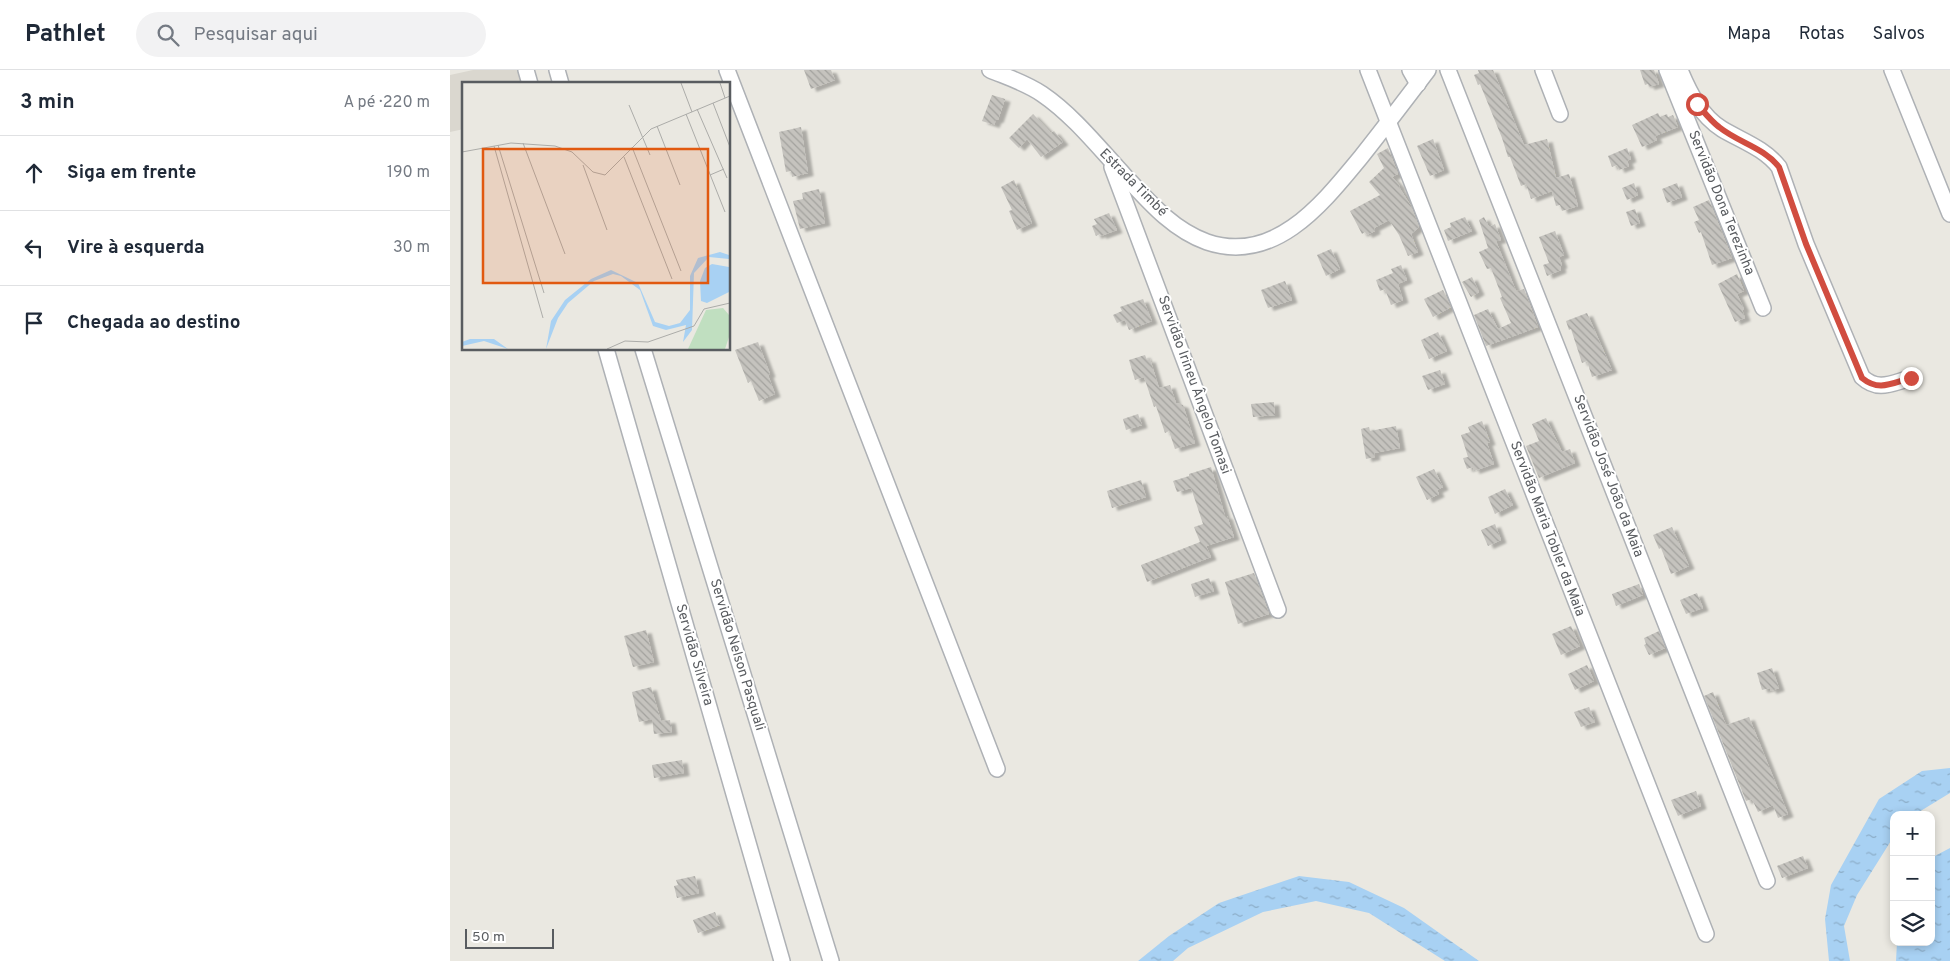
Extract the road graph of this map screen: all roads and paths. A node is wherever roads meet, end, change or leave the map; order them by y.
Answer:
1 (727, 70) edge
2 (990, 70) edge
3 (1368, 70) edge
4 (1410, 70) edge
5 (1428, 70) edge
6 (1448, 70) edge
7 (1543, 70) edge
8 (1668, 70) edge
9 (1680, 70) edge
10 (1892, 70) edge
11 (1418, 84) junction
12 (1560, 114) dead end
13 (1388, 123) junction
14 (1110, 160) junction
15 (1950, 214) edge
16 (1763, 308) dead end
17 (606, 350) edge
18 (643, 350) edge
19 (1911, 378) dead end
20 (1278, 610) dead end
21 (997, 769) dead end
22 (1768, 881) dead end
23 (1706, 934) dead end
24 (782, 961) edge
25 (831, 961) edge

1 - 21 street
2 - 14 street, Estrada Timbé
3 - 13 street, Servidão Maria Tobler da Maia
4 - 11 street
5 - 11 street, Estrada Timbé
6 - 22 street, Servidão José João da Maia
7 - 12 street
8 - 16 street, Servidão Dona Terezinha
9 - 19 street
10 - 15 street
11 - 13 street, Estrada Timbé
13 - 14 street, Estrada Timbé
13 - 23 street, Servidão Maria Tobler da Maia
14 - 20 street, Servidão Irineu Ângelo Tomasi
17 - 24 street, Servidão Silveira
18 - 25 street, Servidão Nelson Pasquali

